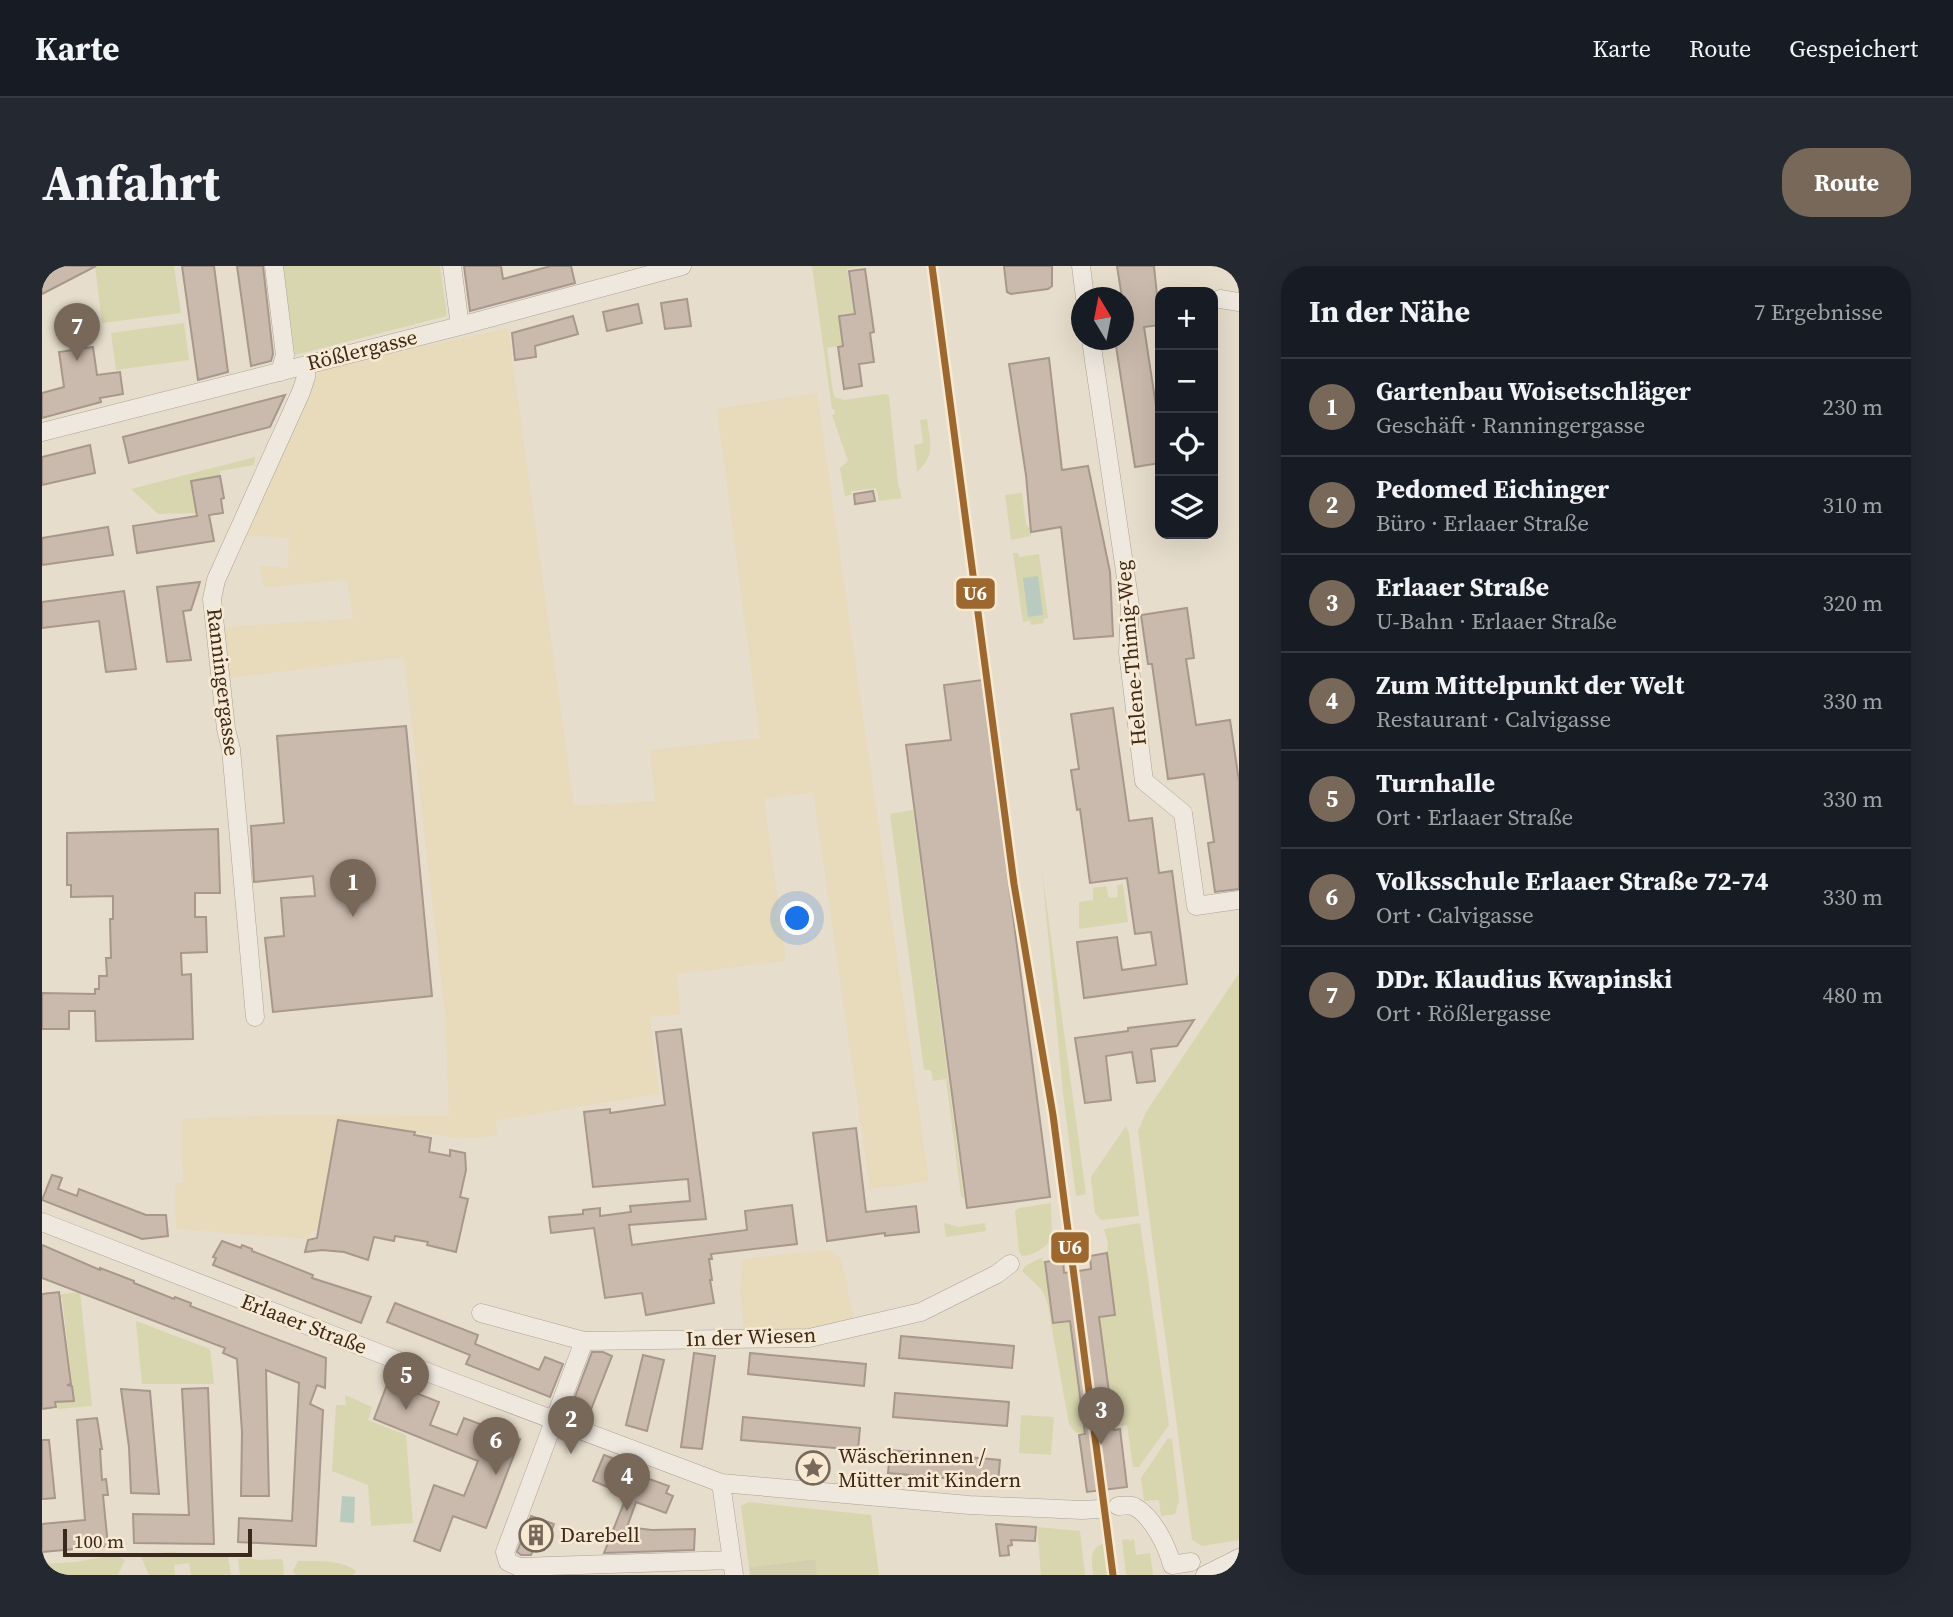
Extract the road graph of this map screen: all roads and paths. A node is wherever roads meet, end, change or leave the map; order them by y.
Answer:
1 (274, 266) edge
2 (452, 266) edge
3 (682, 266) edge
4 (1081, 266) edge
5 (1084, 287) edge
6 (1220, 299) dead end
7 (1239, 302) edge
8 (460, 326) junction
9 (1092, 350) edge
10 (306, 365) junction
11 (279, 372) junction
12 (42, 432) edge
13 (1239, 900) edge
14 (255, 1017) dead end
15 (42, 1222) edge
16 (1010, 1264) dead end
17 (481, 1312) dead end
18 (584, 1341) junction
19 (555, 1420) junction
20 (721, 1483) junction
21 (1239, 1558) edge
22 (1191, 1562) dead end
23 (733, 1567) edge
24 (1173, 1570) edge
25 (1205, 1575) edge

1 - 11 street
2 - 8 street
3 - 8 street, Rößlergasse
4 - 5 street
6 - 7 street
8 - 10 street, Rößlergasse
9 - 13 street, Helene-Thimig-Weg
10 - 11 street, Rößlergasse
10 - 14 street, Ranningergasse
11 - 12 street, Rößlergasse
15 - 19 street, Erlaaer Straße
16 - 18 street, In der Wiesen
17 - 18 street, In der Wiesen
18 - 19 street
19 - 20 street, Erlaaer Straße
19 - 23 street
20 - 23 street
20 - 24 street, Erlaaer Straße
21 - 25 street
22 - 24 street, Erlaaer Straße

